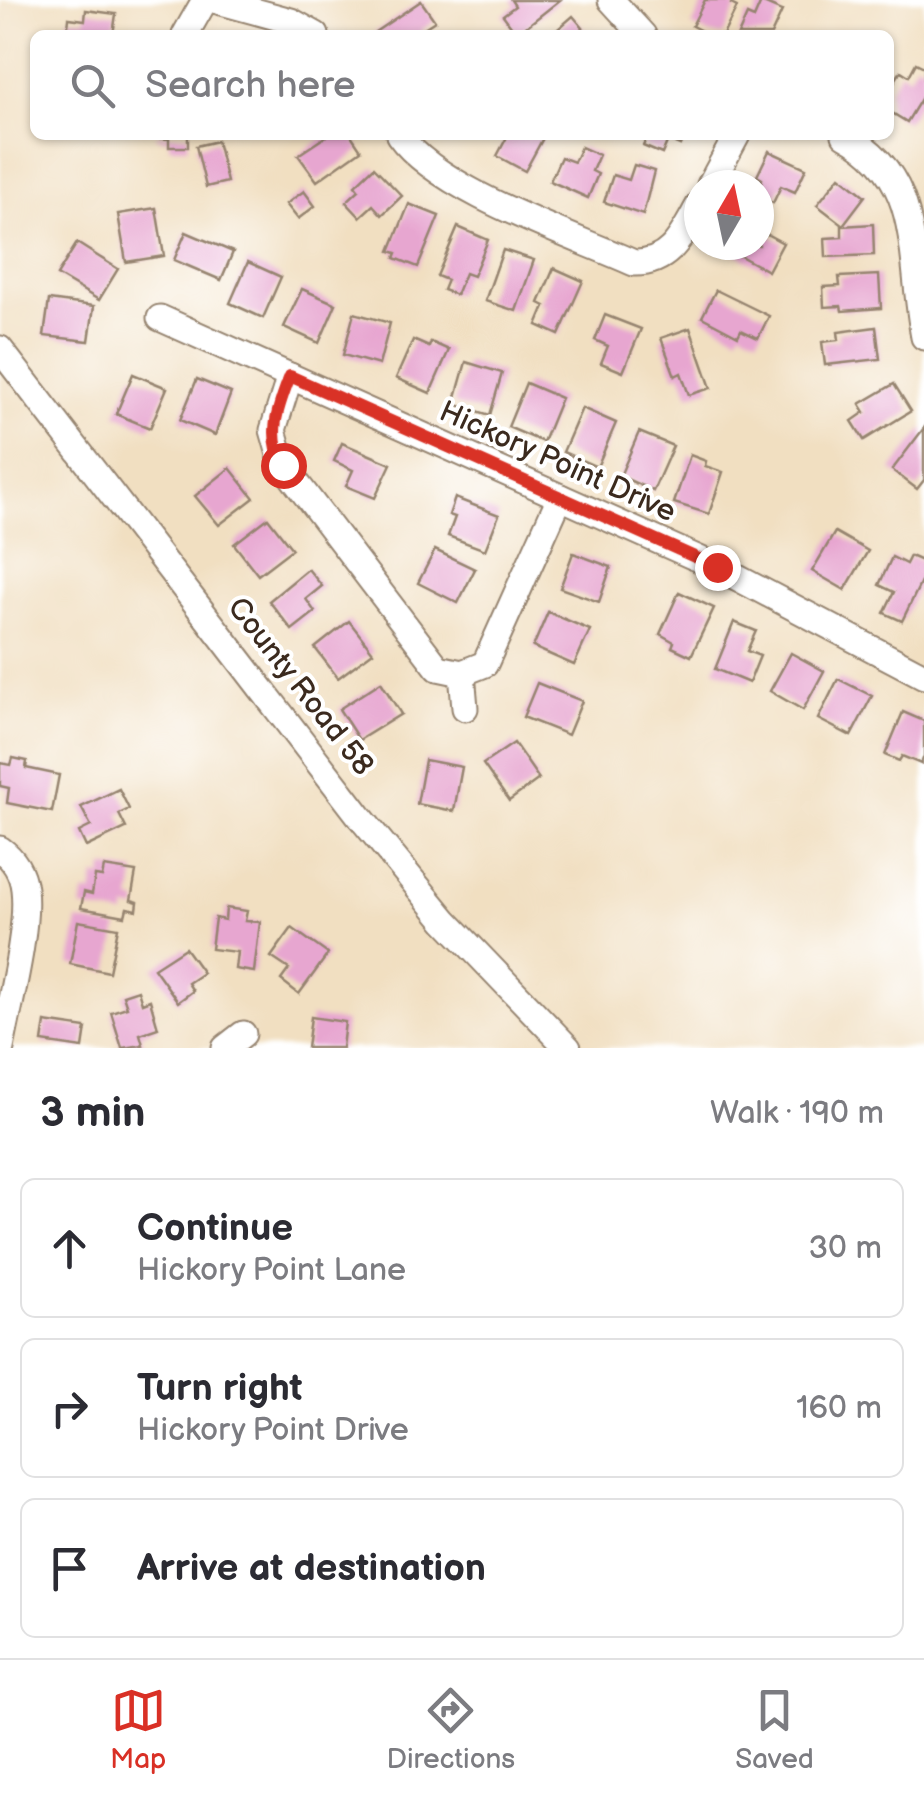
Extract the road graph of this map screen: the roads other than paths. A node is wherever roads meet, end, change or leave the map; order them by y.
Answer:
1 (206, 0) edge
2 (214, 0) edge
3 (611, 0) edge
4 (189, 30) edge
5 (306, 30) edge
6 (638, 30) edge
7 (404, 140) edge
8 (734, 140) edge
9 (856, 140) edge
10 (718, 170) edge
11 (684, 229) edge
12 (921, 236) edge
13 (160, 318) dead end
14 (924, 337) edge
15 (0, 349) edge
16 (290, 376) junction
17 (560, 497) junction
18 (462, 673) junction
19 (924, 676) edge
20 (465, 708) dead end
21 (0, 850) edge
22 (1, 1048) edge
23 (568, 1048) edge

1 - 4 street
2 - 5 street
3 - 6 street
7 - 11 street
8 - 10 street
9 - 12 street
12 - 14 street
13 - 16 street, Hickory Point Drive
15 - 23 street, County Road 58
16 - 17 street, Hickory Point Drive
16 - 18 street
17 - 18 street
17 - 19 street, Hickory Point Drive
18 - 20 street
21 - 22 street

